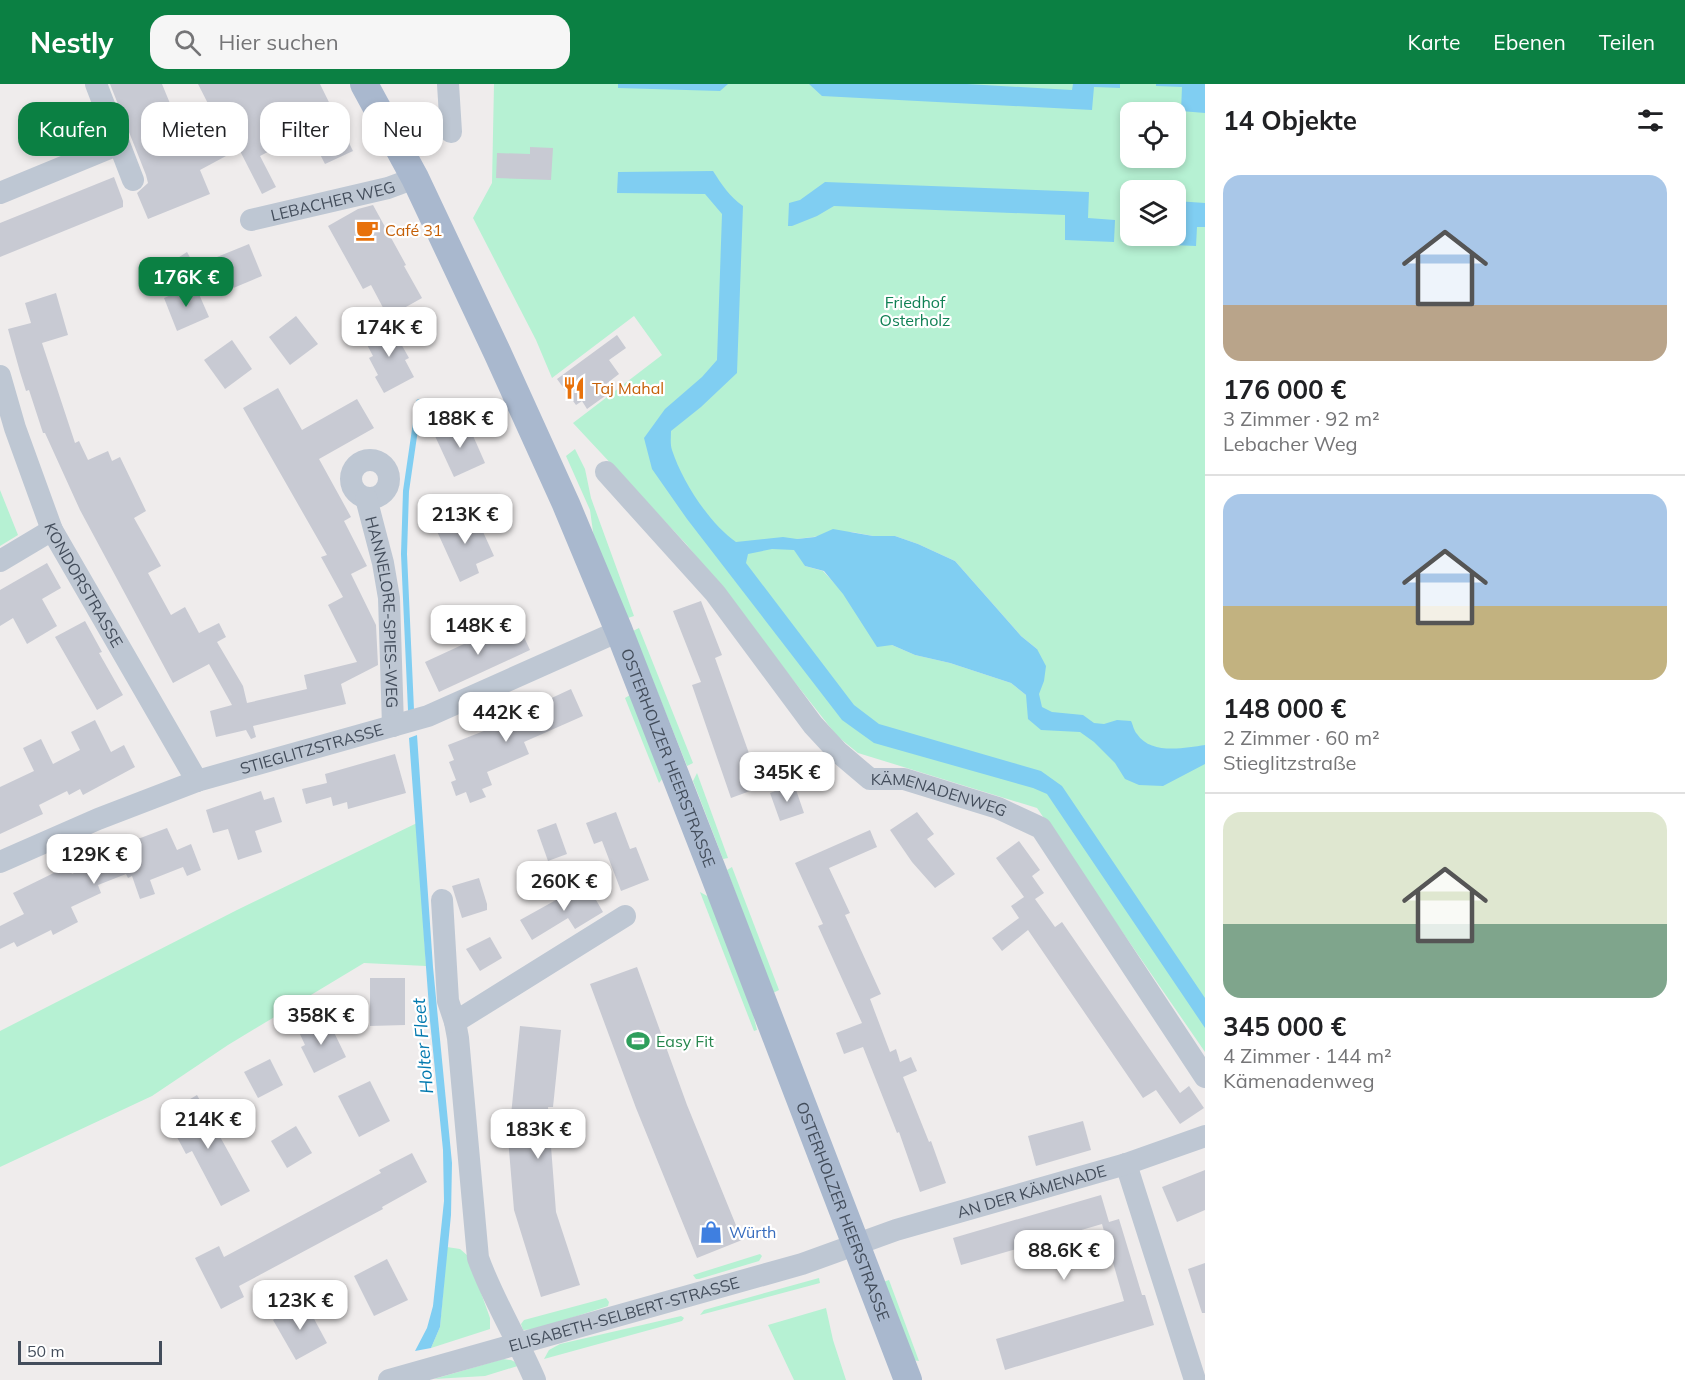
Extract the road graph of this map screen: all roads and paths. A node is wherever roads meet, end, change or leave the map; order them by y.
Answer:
1 (364, 84) edge
2 (386, 84) edge
3 (448, 84) edge
4 (103, 86) edge
5 (107, 102) edge
6 (374, 102) edge
7 (390, 102) edge
8 (451, 132) dead end
9 (90, 156) edge
10 (124, 156) edge
11 (404, 156) edge
12 (415, 178) junction
13 (133, 180) dead end
14 (0, 193) edge
15 (251, 220) dead end
16 (0, 376) edge
17 (606, 472) dead end
18 (366, 498) dead end
19 (52, 530) junction
20 (0, 561) edge
21 (619, 632) junction
22 (393, 726) junction
23 (197, 781) junction
24 (0, 862) edge
25 (442, 900) dead end
26 (626, 916) dead end
27 (455, 1022) junction
28 (1205, 1077) edge
29 (1205, 1136) edge
30 (1126, 1164) junction
31 (857, 1244) junction
32 (520, 1344) junction
33 (389, 1380) edge
34 (535, 1380) edge
35 (908, 1380) edge
36 (1195, 1380) edge

1 - 6 main road, OSTERHOLZER HEERSTRASSE
2 - 7 main road, OSTERHOLZER HEERSTRASSE
3 - 8 street
4 - 5 street
9 - 14 street
10 - 13 street
11 - 12 main road, OSTERHOLZER HEERSTRASSE
12 - 15 street, LEBACHER WEG
12 - 21 main road, OSTERHOLZER HEERSTRASSE
16 - 19 street, KONDORSTRASSE
17 - 28 street, KÄMENADENWEG
18 - 22 street, HANNELORE-SPIES-WEG
19 - 20 street
19 - 23 street, KONDORSTRASSE
21 - 22 street, STIEGLITZSTRASSE
21 - 31 main road, OSTERHOLZER HEERSTRASSE
22 - 23 street, STIEGLITZSTRASSE
23 - 24 street, STIEGLITZSTRASSE
25 - 27 street
26 - 27 street
27 - 32 street
29 - 30 street, AN DER KÄMENADE
30 - 31 street, AN DER KÄMENADE
30 - 36 street
31 - 32 street, ELISABETH-SELBERT-STRASSE
31 - 35 main road, OSTERHOLZER HEERSTRASSE
32 - 33 street, ELISABETH-SELBERT-STRASSE
32 - 34 street

